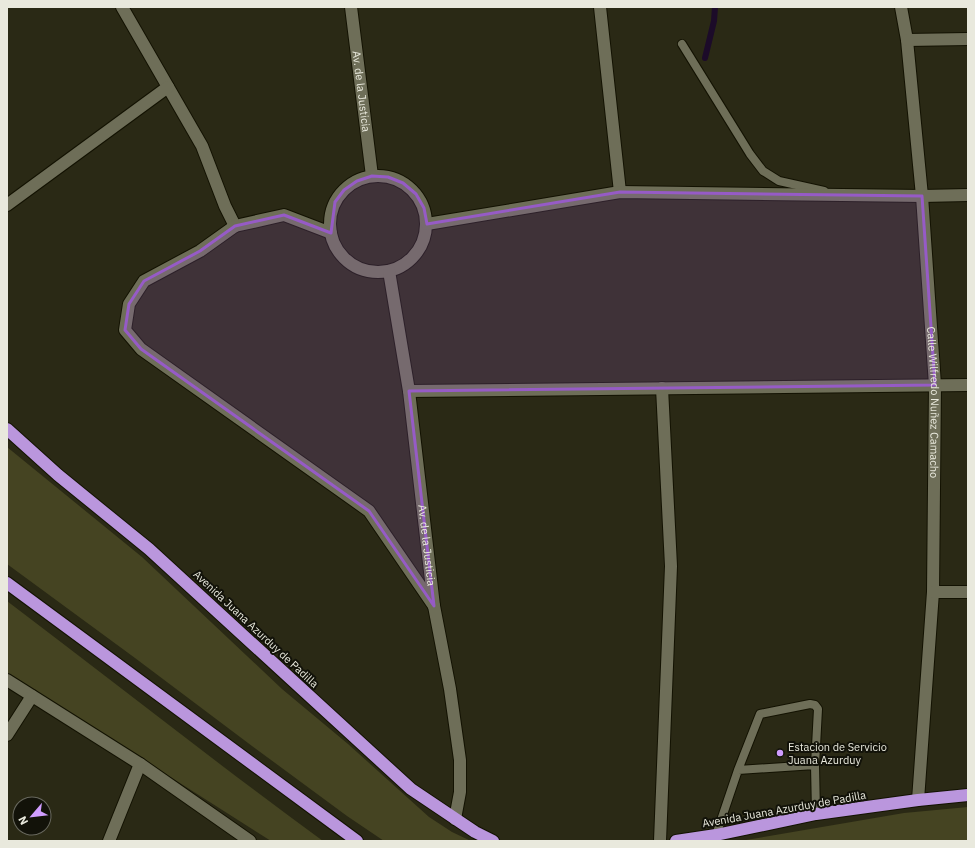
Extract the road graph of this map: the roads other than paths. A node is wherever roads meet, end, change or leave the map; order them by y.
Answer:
1 (122, 7) edge
2 (351, 7) edge
3 (600, 7) edge
4 (901, 7) edge
5 (968, 39) edge
6 (907, 40) junction
7 (682, 44) dead end
8 (168, 87) junction
9 (372, 176) junction
10 (620, 192) junction
11 (842, 195) junction
12 (968, 195) edge
13 (922, 196) junction
14 (7, 205) edge
15 (427, 224) junction
16 (234, 226) junction
17 (331, 233) junction
18 (389, 272) junction
19 (935, 385) junction
20 (968, 385) edge
21 (662, 388) junction
22 (408, 391) junction
23 (7, 429) edge
24 (7, 583) edge
25 (933, 592) junction
26 (968, 592) edge
27 (434, 606) junction
28 (7, 680) edge
29 (32, 696) junction
30 (7, 735) edge
31 (140, 764) junction
32 (815, 766) junction
33 (738, 770) junction
34 (968, 796) edge
35 (918, 800) junction
36 (816, 814) junction
37 (455, 818) junction
38 (716, 835) junction
39 (109, 841) edge
40 (250, 841) edge
41 (357, 841) edge
42 (493, 841) edge
43 (660, 841) edge
44 (676, 841) edge

1 - 8 street
2 - 9 street, Av. de la Justicia
3 - 10 street
4 - 6 street, Calle Wilfredo Nuñez Camacho
5 - 6 street
6 - 13 street, Calle Wilfredo Nuñez Camacho
7 - 11 lane
8 - 14 street
8 - 16 street
9 - 15 street
9 - 17 street
10 - 11 street
10 - 15 street
11 - 13 street
12 - 13 street
13 - 19 street, Calle Wilfredo Nuñez Camacho
15 - 18 street
16 - 17 street
16 - 27 street
17 - 18 street
18 - 22 street, Av. de la Justicia
19 - 20 street
19 - 21 street
19 - 25 street, Calle Wilfredo Nuñez Camacho
21 - 22 street
21 - 43 street
22 - 27 street, Av. de la Justicia
23 - 37 highway, Avenida Juana Azurduy de Padilla
24 - 41 highway
25 - 26 street
25 - 35 street, Calle Wilfredo Nuñez Camacho
27 - 37 street, Av. de la Justicia
28 - 29 street
29 - 30 street
29 - 31 street
31 - 39 street
31 - 40 street
32 - 33 lane
32 - 33 lane
32 - 36 lane
33 - 38 lane
34 - 35 highway, Avenida Juana Azurduy de Padilla
35 - 36 highway, Avenida Juana Azurduy de Padilla
36 - 38 highway, Avenida Juana Azurduy de Padilla
37 - 42 highway, Avenida Juana Azurduy de Padilla
38 - 44 highway, Avenida Juana Azurduy de Padilla

